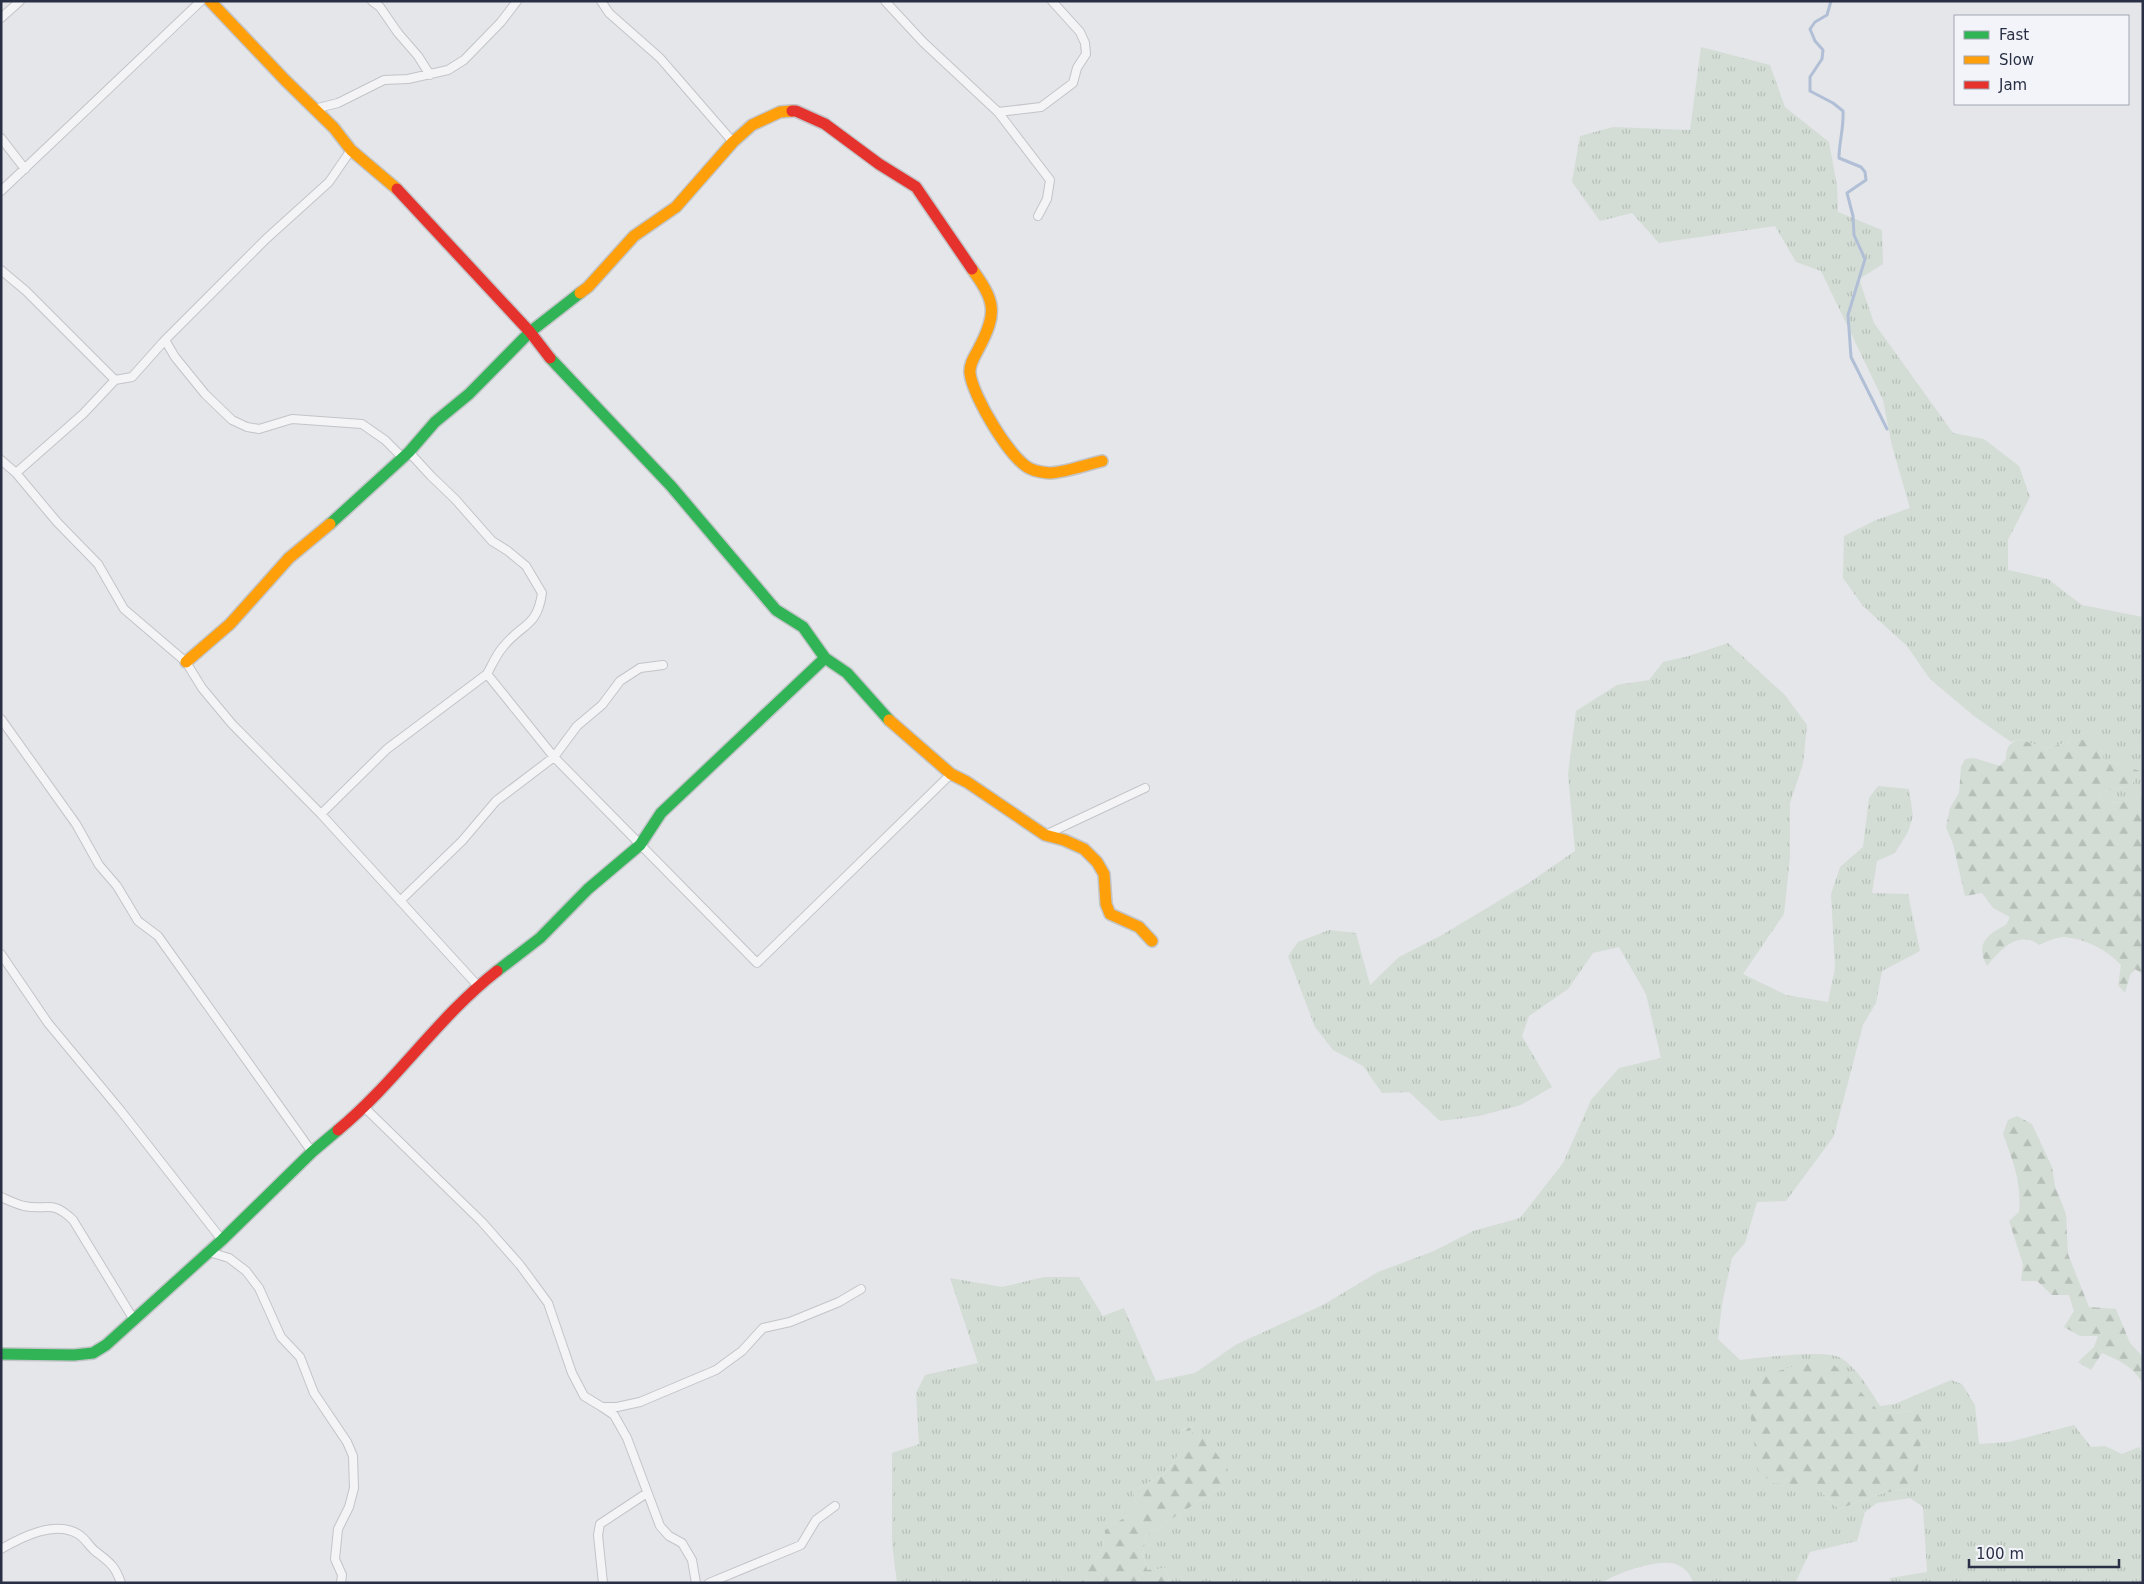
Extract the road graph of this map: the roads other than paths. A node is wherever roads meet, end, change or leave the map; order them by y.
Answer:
1 (20, 1) edge
2 (201, 1) edge
3 (210, 1) edge
4 (372, 1) edge
5 (517, 1) edge
6 (601, 1) edge
7 (885, 1) edge
8 (1052, 1) edge
9 (1, 18) edge
10 (430, 75) junction
11 (314, 109) junction
12 (998, 112) junction
13 (1, 138) edge
14 (733, 142) junction
15 (351, 150) junction
16 (25, 169) junction
17 (1, 191) edge
18 (1038, 216) dead end
19 (1, 270) edge
20 (530, 332) junction
21 (165, 340) junction
22 (115, 380) junction
23 (406, 455) junction
24 (1, 460) edge
25 (1102, 461) dead end
26 (16, 473) junction
27 (825, 658) junction
28 (186, 662) junction
29 (663, 665) dead end
30 (487, 674) junction
31 (1, 719) edge
32 (554, 757) junction
33 (951, 774) junction
34 (1145, 788) dead end
35 (321, 814) junction
36 (1045, 835) junction
37 (640, 845) junction
38 (400, 901) junction
39 (1152, 941) dead end
40 (2, 958) edge
41 (478, 986) junction
42 (365, 1108) junction
43 (312, 1152) junction
44 (1, 1197) edge
45 (222, 1240) junction
46 (209, 1252) junction
47 (861, 1289) dead end
48 (134, 1320) junction
49 (1, 1354) edge
50 (602, 1407) junction
51 (647, 1493) junction
52 (835, 1506) dead end
53 (1, 1549) edge
54 (121, 1583) edge
55 (341, 1583) edge
56 (603, 1583) edge
57 (696, 1583) edge
58 (709, 1583) edge

1 - 9 street
2 - 16 street
3 - 11 street
4 - 10 street
5 - 10 street
6 - 14 street
7 - 12 street
8 - 12 street
10 - 11 street
11 - 15 street
12 - 18 street
13 - 16 street
14 - 20 street
14 - 25 street
15 - 20 street
15 - 21 street
16 - 17 street
19 - 22 street
20 - 23 street
20 - 27 street
21 - 22 street
21 - 23 street
22 - 26 street
23 - 28 street
23 - 30 street
24 - 26 street
26 - 28 street
27 - 33 street
27 - 37 street
28 - 35 street
29 - 32 street
30 - 32 street
30 - 35 street
31 - 43 street
32 - 37 street
32 - 38 street
33 - 36 street
33 - 37 street
34 - 36 street
35 - 38 street
36 - 39 street
37 - 41 street
38 - 41 street
40 - 45 street
41 - 42 street
42 - 43 street
42 - 50 street
43 - 45 street
44 - 48 street
45 - 46 street
46 - 48 street
46 - 55 street
47 - 50 street
48 - 49 street
50 - 51 street
51 - 56 street
51 - 57 street
52 - 58 street
53 - 54 street

